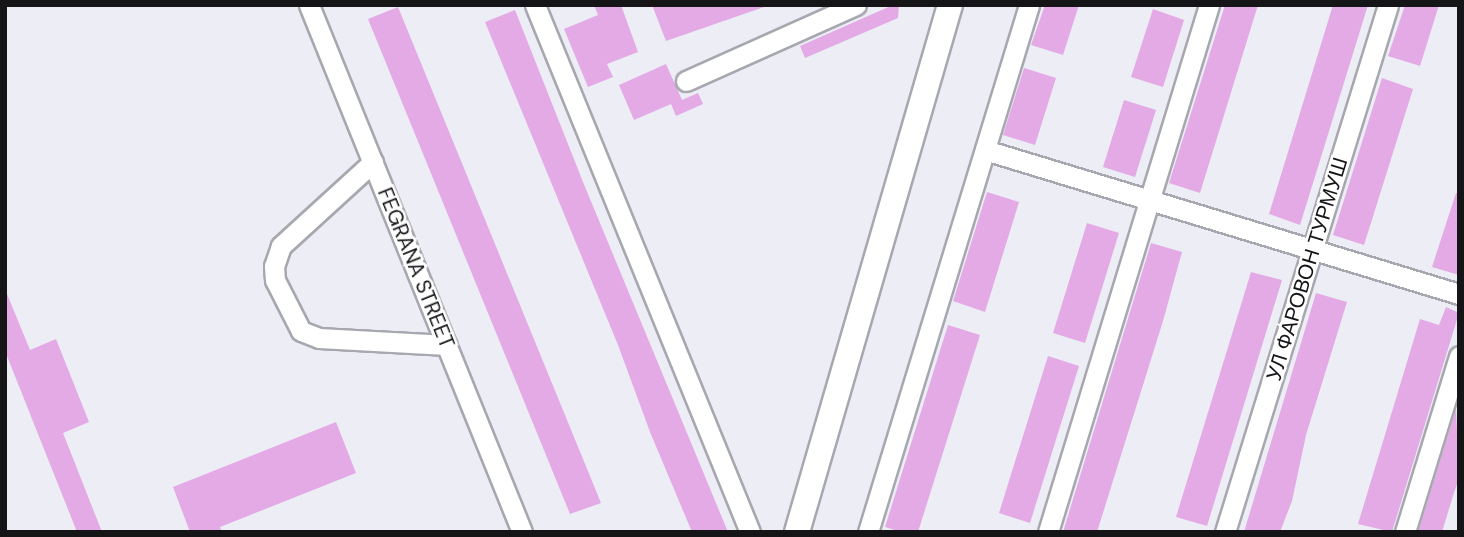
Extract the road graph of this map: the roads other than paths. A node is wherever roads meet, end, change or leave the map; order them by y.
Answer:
1 (309, 5) edge
2 (535, 5) edge
3 (856, 5) edge
4 (950, 5) edge
5 (1029, 5) edge
6 (1209, 5) edge
7 (1388, 5) edge
8 (686, 81) dead end
9 (985, 150) junction
10 (373, 162) junction
11 (1150, 200) junction
12 (1313, 250) junction
13 (1459, 294) edge
14 (447, 345) junction
15 (1459, 356) edge
16 (522, 532) edge
17 (750, 532) edge
18 (797, 532) edge
19 (868, 532) edge
20 (1048, 532) edge
21 (1225, 532) edge
22 (1405, 532) edge

1 - 10 street, FEGRANA STREET
2 - 17 street
3 - 8 street
4 - 18 main road
5 - 9 street
6 - 11 street
7 - 12 street, УЛ ФАРОВОН ТУРМУШ
9 - 11 street
9 - 19 street
10 - 14 street, FEGRANA STREET
10 - 14 street
11 - 12 street
11 - 20 street
12 - 13 street
12 - 21 street, УЛ ФАРОВОН ТУРМУШ
14 - 16 street, FEGRANA STREET
15 - 22 street

